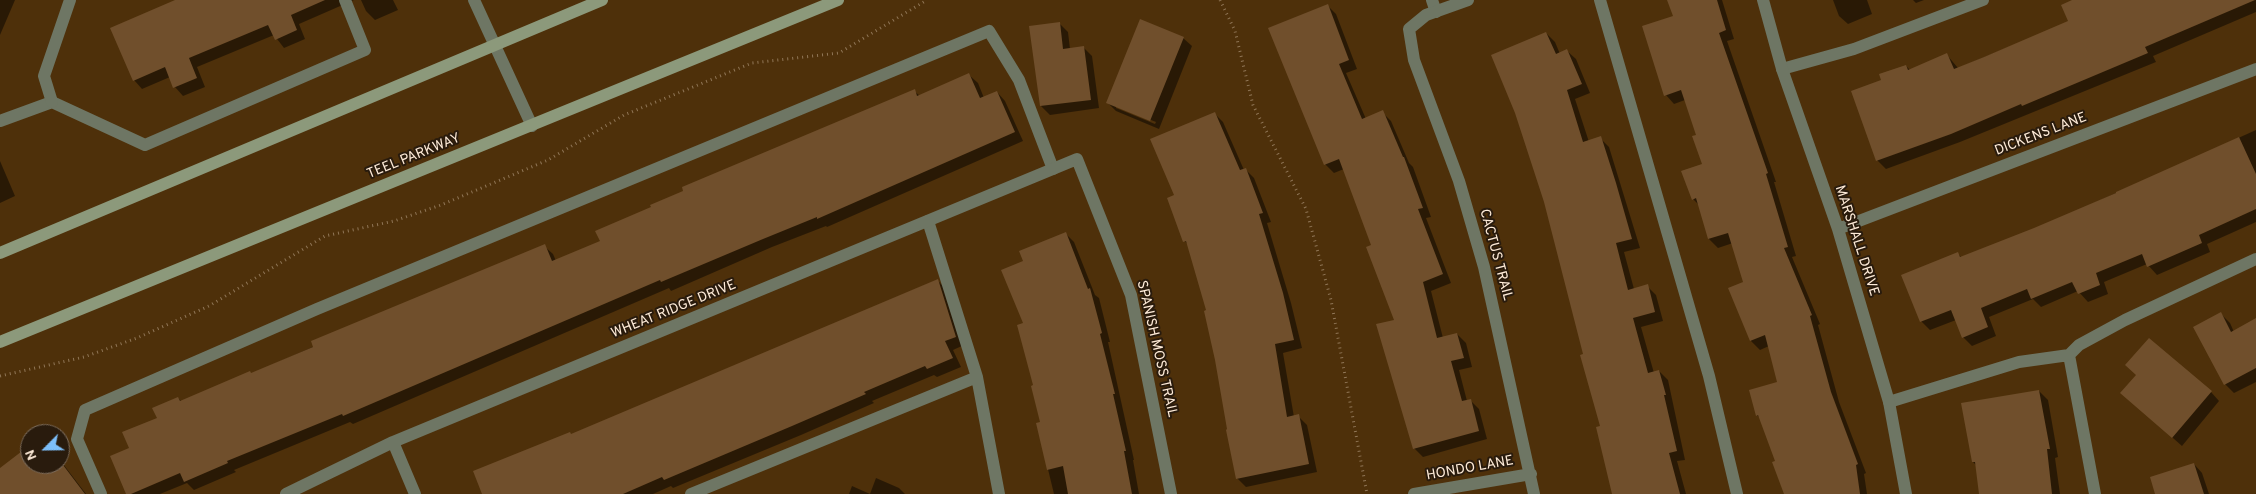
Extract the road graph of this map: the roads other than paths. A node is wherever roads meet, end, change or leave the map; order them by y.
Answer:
1 (70, 0) edge
2 (345, 0) edge
3 (474, 0) edge
4 (602, 0) edge
5 (838, 0) edge
6 (1468, 0) edge
7 (1600, 0) edge
8 (1763, 0) edge
9 (1983, 0) edge
10 (1434, 6) edge
11 (495, 45) junction
12 (1782, 69) junction
13 (2256, 69) edge
14 (52, 102) junction
15 (0, 121) edge
16 (532, 126) junction
17 (1077, 159) joint
18 (1053, 169) junction
19 (928, 221) junction
20 (1838, 229) junction
21 (0, 253) edge
22 (2256, 260) edge
23 (0, 342) edge
24 (2069, 354) junction
25 (977, 377) junction
26 (1890, 402) junction
27 (393, 442) junction
28 (1531, 474) junction
29 (101, 494) edge
30 (286, 494) edge
31 (415, 494) edge
32 (691, 494) edge
33 (999, 494) edge
34 (1171, 494) edge
35 (1414, 494) edge
36 (1534, 494) edge
37 (1737, 494) edge
38 (1906, 494) edge
39 (2095, 494) edge

1 - 14 street
2 - 14 street
3 - 11 street
4 - 11 main road
5 - 16 main road, TEEL PARKWAY
6 - 10 street
7 - 37 street
8 - 12 street, MARSHALL DRIVE
9 - 12 street
10 - 28 street, CACTUS TRAIL
11 - 16 street
11 - 21 main road
12 - 20 street, MARSHALL DRIVE
13 - 20 street, DICKENS LANE
14 - 15 street
16 - 23 main road, TEEL PARKWAY
17 - 18 street, WHEAT RIDGE DRIVE
17 - 34 street, SPANISH MOSS TRAIL
18 - 19 street, WHEAT RIDGE DRIVE
18 - 29 street
19 - 25 street
19 - 27 street, WHEAT RIDGE DRIVE
20 - 26 street, MARSHALL DRIVE
22 - 24 street
24 - 26 street
24 - 39 street
25 - 32 street
25 - 33 street
26 - 38 street, MARSHALL DRIVE
27 - 30 street, WHEAT RIDGE DRIVE
27 - 31 street
28 - 35 street, HONDO LANE
28 - 36 street, CACTUS TRAIL

